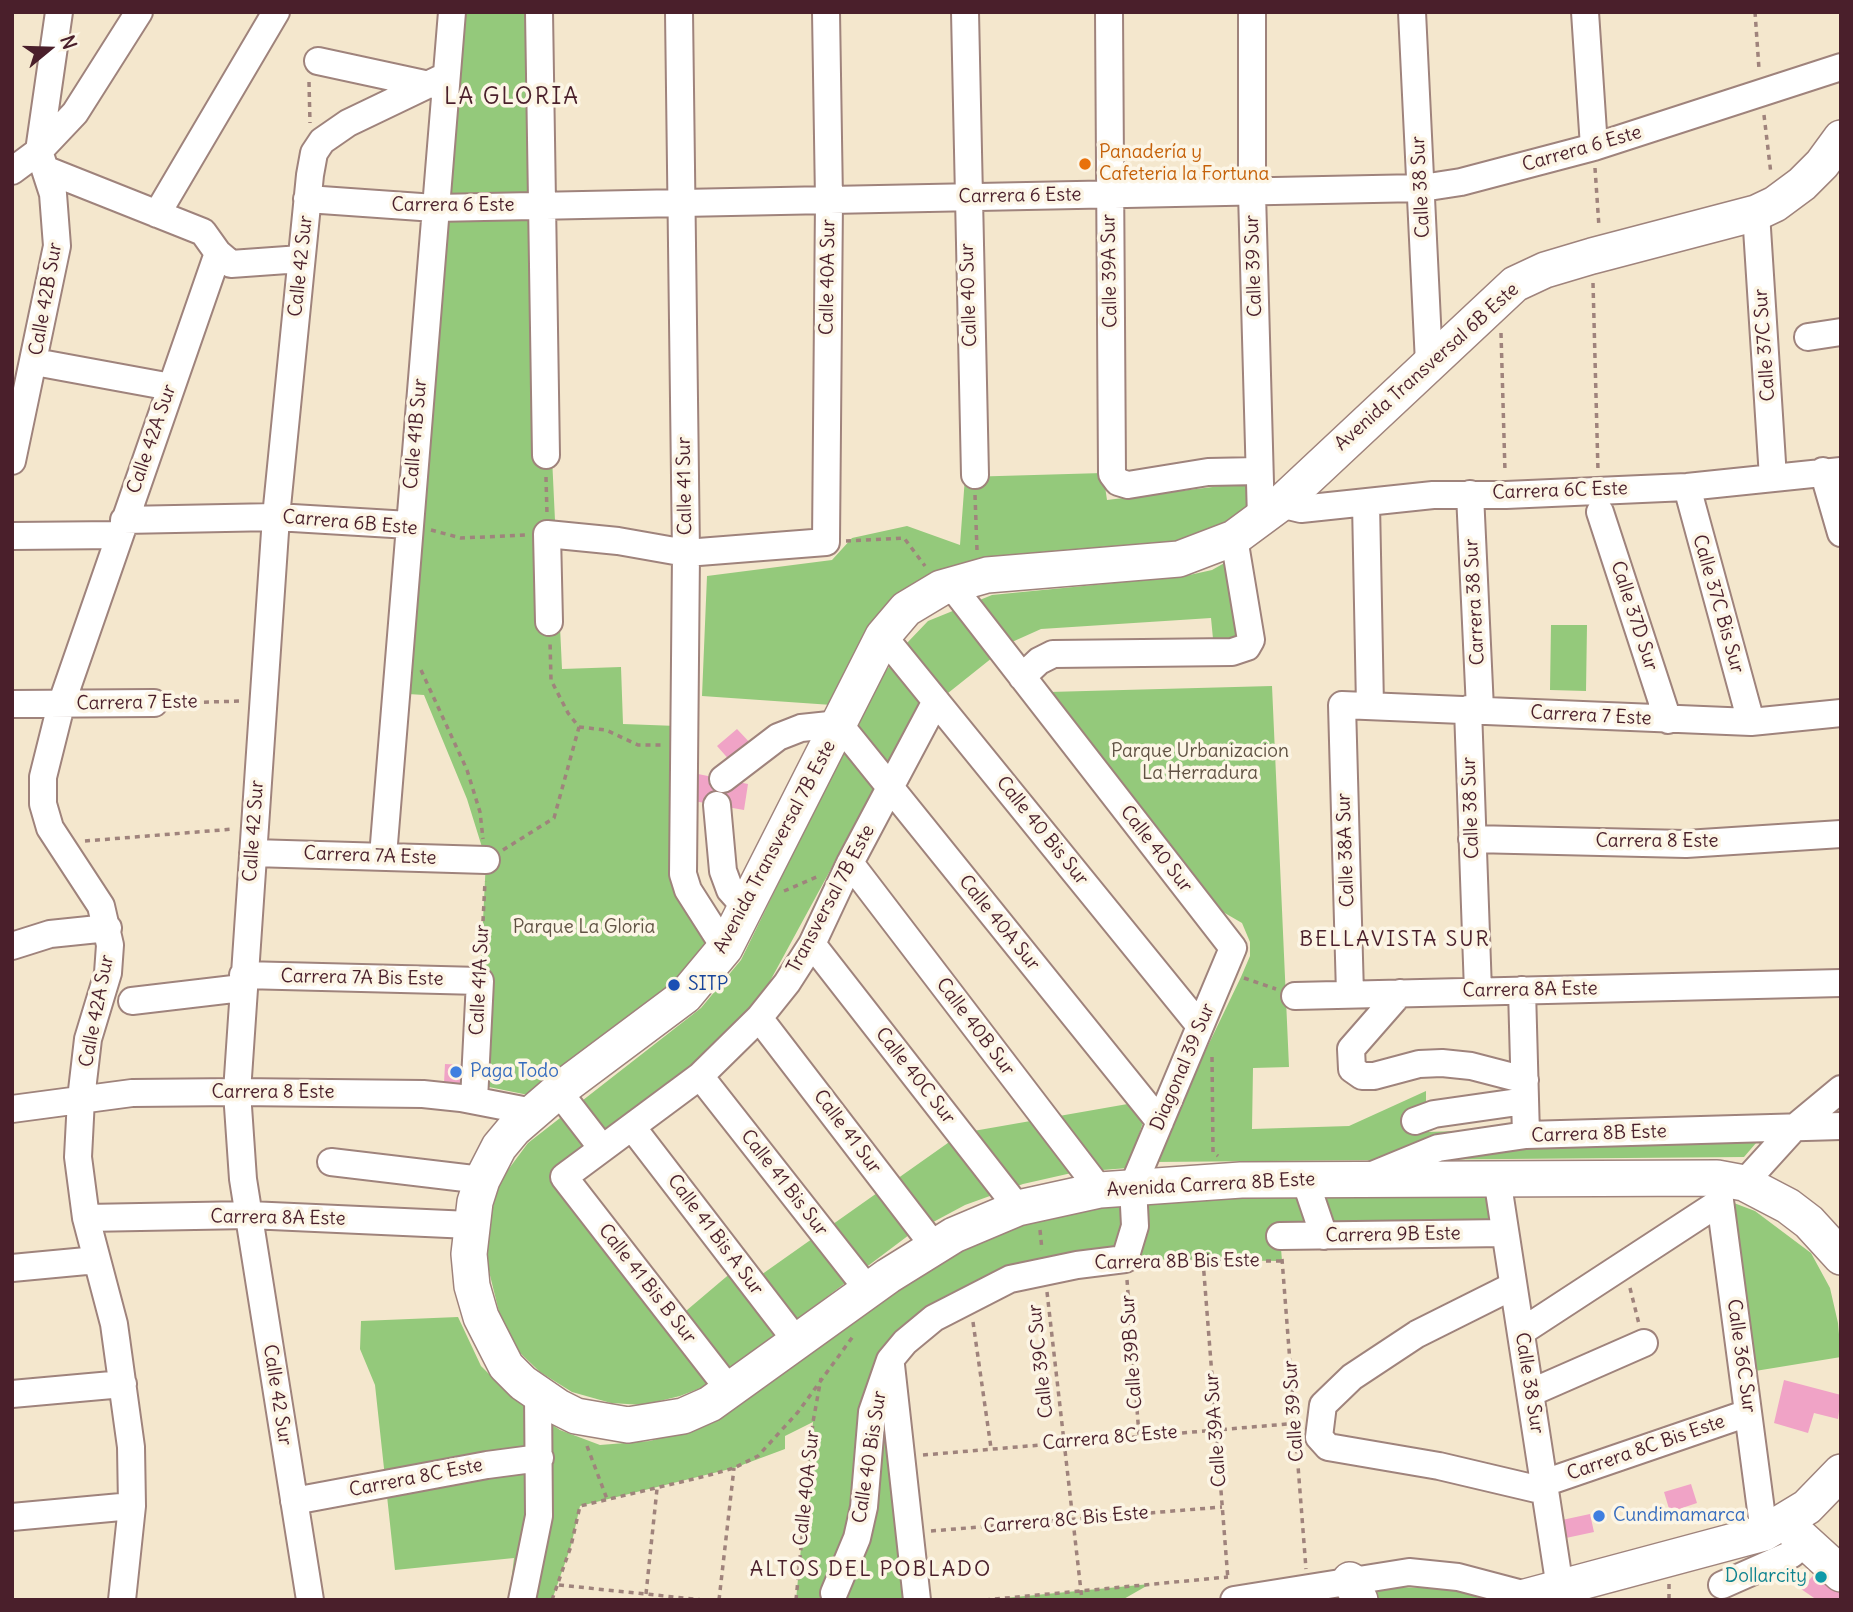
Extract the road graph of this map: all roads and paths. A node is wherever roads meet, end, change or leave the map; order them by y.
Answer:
1 (59, 12) edge
2 (139, 12) edge
3 (276, 12) edge
4 (452, 12) edge
5 (539, 12) edge
6 (679, 12) edge
7 (826, 12) edge
8 (965, 12) edge
9 (1108, 12) edge
10 (1252, 12) edge
11 (1412, 12) edge
12 (1585, 12) edge
13 (1755, 12) edge
14 (318, 61) joint
15 (1841, 67) edge
16 (438, 80) junction
17 (1761, 95) junction
18 (1841, 138) edge
19 (1594, 147) junction
20 (43, 160) junction
21 (311, 163) junction
22 (12, 171) edge
23 (1422, 188) junction
24 (1252, 192) junction
25 (1109, 195) junction
26 (966, 197) junction
27 (307, 199) junction
28 (829, 200) junction
29 (682, 203) junction
30 (542, 206) junction
31 (435, 208) junction
32 (1765, 208) junction
33 (157, 214) junction
34 (218, 253) junction
35 (1601, 253) junction
36 (301, 259) junction
37 (1593, 299) dead end
38 (1841, 332) edge
39 (1808, 337) dead end
40 (1502, 346) dead end
41 (35, 362) junction
42 (1429, 362) junction
43 (171, 387) junction
44 (546, 455) joint
45 (12, 461) edge
46 (1259, 471) junction
47 (1832, 471) edge
48 (975, 475) joint
49 (1773, 478) junction
50 (1687, 487) junction
51 (1469, 494) junction
52 (1506, 495) junction
53 (1599, 501) junction
54 (1366, 503) junction
55 (276, 517) junction
56 (1258, 520) junction
57 (409, 525) junction
58 (122, 527) junction
59 (1841, 533) edge
60 (547, 534) junction
61 (12, 536) edge
62 (826, 542) junction
63 (686, 553) junction
64 (956, 583) junction
65 (549, 622) joint
66 (401, 626) junction
67 (883, 636) junction
68 (1021, 677) junction
69 (263, 701) junction
70 (936, 701) junction
71 (154, 703) joint
72 (12, 704) edge
73 (61, 705) junction
74 (1342, 705) joint
75 (1370, 706) junction
76 (1474, 709) junction
77 (1841, 713) edge
78 (1668, 720) junction
79 (1751, 722) junction
80 (839, 724) junction
81 (579, 727) junction
82 (685, 745) junction
83 (723, 779) dead end
84 (890, 787) junction
85 (717, 805) dead end
86 (1841, 834) edge
87 (1472, 839) junction
88 (253, 841) junction
89 (59, 843) junction
90 (383, 856) junction
91 (486, 860) junction
92 (850, 863) junction
93 (746, 907) junction
94 (108, 928) junction
95 (811, 944) junction
96 (12, 946) edge
97 (725, 948) junction
98 (1233, 948) joint
99 (243, 981) junction
100 (480, 981) junction
101 (1841, 982) edge
102 (1238, 985) dead end
103 (1522, 990) junction
104 (1478, 991) junction
105 (1400, 993) junction
106 (1350, 994) junction
107 (1295, 996) joint
108 (132, 1000) dead end
109 (760, 1018) junction
110 (1207, 1036) junction
111 (700, 1076) junction
112 (1841, 1089) edge
113 (1525, 1091) junction
114 (237, 1092) junction
115 (81, 1099) junction
116 (474, 1100) junction
117 (545, 1102) junction
118 (12, 1109) edge
119 (1415, 1121) dead end
120 (1160, 1122) junction
121 (1841, 1126) edge
122 (632, 1127) junction
123 (1794, 1128) junction
124 (1526, 1135) junction
125 (603, 1148) junction
126 (331, 1163) dead end
127 (564, 1177) joint
128 (1497, 1178) junction
129 (1364, 1179) junction
130 (482, 1180) junction
131 (1241, 1180) junction
132 (1304, 1180) junction
133 (1116, 1188) junction
134 (1727, 1188) junction
135 (1028, 1206) junction
136 (249, 1215) junction
137 (86, 1218) junction
138 (470, 1225) junction
139 (1506, 1233) junction
140 (1324, 1236) junction
141 (934, 1246) junction
142 (1281, 1248) junction
143 (1838, 1249) edge
144 (1125, 1259) junction
145 (97, 1260) junction
146 (1203, 1261) junction
147 (1624, 1265) junction
148 (12, 1268) edge
149 (1045, 1271) junction
150 (1513, 1286) junction
151 (869, 1291) junction
152 (970, 1297) junction
153 (856, 1332) dead end
154 (1521, 1332) junction
155 (798, 1343) junction
156 (1644, 1343) joint
157 (890, 1360) junction
158 (822, 1376) junction
159 (123, 1384) junction
160 (731, 1392) junction
161 (1530, 1393) junction
162 (12, 1394) edge
163 (538, 1395) junction
164 (1748, 1413) junction
165 (576, 1416) junction
166 (1306, 1423) junction
167 (1216, 1430) junction
168 (1139, 1435) junction
169 (1064, 1441) junction
170 (991, 1448) junction
171 (901, 1457) junction
172 (540, 1458) junction
173 (734, 1468) junction
174 (1841, 1472) edge
175 (1545, 1487) junction
176 (657, 1489) junction
177 (607, 1499) junction
178 (294, 1501) junction
179 (132, 1506) junction
180 (1222, 1507) junction
181 (12, 1517) edge
182 (1073, 1519) junction
183 (910, 1533) junction
184 (1785, 1533) junction
185 (1841, 1574) edge
186 (558, 1585) junction
187 (1722, 1585) dead end
188 (1307, 1587) junction
189 (1230, 1588) edge
190 (1355, 1590) edge
191 (1081, 1591) junction
192 (834, 1593) dead end
193 (646, 1594) junction
194 (1535, 1595) edge
195 (122, 1600) edge
196 (310, 1600) edge
197 (522, 1600) edge
198 (552, 1600) edge
199 (703, 1600) edge
200 (719, 1600) edge
201 (796, 1600) edge
202 (917, 1600) edge
203 (985, 1600) edge
204 (1082, 1600) edge

1 - 20 street, Calle 42B Sur
2 - 20 street
3 - 33 street
4 - 16 street, Calle 41B Sur
5 - 30 street
6 - 29 street, Calle 41 Sur
7 - 28 street, Calle 40A Sur
8 - 26 street, Calle 40 Sur
9 - 25 street, Calle 39A Sur
10 - 24 street, Calle 39 Sur
11 - 23 street, Calle 38 Sur
12 - 19 street
13 - 17 path
14 - 16 street
14 - 21 path
15 - 17 street, Carrera 6 Este
16 - 21 street
16 - 31 street, Calle 41B Sur
17 - 19 street, Carrera 6 Este
17 - 32 path
18 - 32 main road
19 - 23 street, Carrera 6 Este
19 - 35 path
20 - 22 street
20 - 33 street
20 - 41 street, Calle 42B Sur
21 - 27 street, Calle 42 Sur
23 - 24 street, Carrera 6 Este
23 - 42 street, Calle 38 Sur
24 - 25 street, Carrera 6 Este
24 - 46 street, Calle 39 Sur
25 - 26 street, Carrera 6 Este
25 - 46 street, Calle 39A Sur
26 - 28 street, Carrera 6 Este
26 - 48 street, Calle 40 Sur
27 - 31 street, Carrera 6 Este
27 - 36 street, Calle 42 Sur
28 - 29 street, Carrera 6 Este
28 - 62 street, Calle 40A Sur
29 - 30 street, Carrera 6 Este
29 - 63 street, Calle 41 Sur
30 - 31 street, Carrera 6 Este
30 - 44 street
31 - 57 street, Calle 41B Sur
32 - 35 main road, Avenida Transversal 6B Este
32 - 49 street, Calle 37C Sur
33 - 34 street
34 - 36 street
34 - 43 street, Calle 42A Sur
35 - 42 main road, Avenida Transversal 6B Este
36 - 55 street, Calle 42 Sur
37 - 53 path
38 - 39 street
40 - 52 path
41 - 43 street
41 - 45 street, Calle 42B Sur
42 - 56 main road, Avenida Transversal 6B Este
43 - 58 street, Calle 42A Sur
44 - 60 path
46 - 56 street, Calle 39 Sur
47 - 49 street, Carrera 6C Este
47 - 59 street
48 - 64 path
49 - 50 street, Carrera 6C Este
50 - 53 street, Carrera 6C Este
50 - 79 street, Calle 37C Bis Sur
51 - 52 street, Carrera 6C Este
51 - 54 street, Carrera 6C Este
51 - 76 street, Carrera 38 Sur
52 - 53 street, Carrera 6C Este
53 - 78 street, Calle 37D Sur
54 - 56 street, Carrera 6C Este
54 - 75 street
55 - 57 street, Carrera 6B Este
55 - 58 street, Carrera 6B Este
55 - 69 street, Calle 42 Sur
56 - 64 main road
56 - 68 street, Calle 39 Sur
57 - 60 path, Carrera 6B Este
57 - 66 street, Calle 41B Sur
58 - 61 street
58 - 73 street, Calle 42A Sur
60 - 63 street
60 - 65 street
62 - 63 street
62 - 64 path
63 - 82 street, Calle 41 Sur
64 - 67 main road, Avenida Transversal 7B Este
64 - 68 street, Calle 40 Sur
65 - 81 path
66 - 90 street, Calle 41B Sur
66 - 91 path, Calle 41A Sur
67 - 70 street, Calle 40 Bis Sur
67 - 80 main road, Avenida Transversal 7B Este
68 - 98 street, Calle 40 Sur
69 - 71 path, Carrera 7 Este
69 - 88 street, Calle 42 Sur
70 - 84 street, Transversal 7B Este
70 - 110 street, Calle 40 Bis Sur
71 - 73 street, Carrera 7 Este
72 - 73 street, Carrera 7 Este
73 - 89 street, Calle 42A Sur
74 - 75 street, Carrera 7 Este
74 - 106 street, Calle 38A Sur
75 - 76 street, Carrera 7 Este
76 - 78 street, Carrera 7 Este
76 - 87 street, Calle 38 Sur
77 - 79 street, Carrera 7 Este
78 - 79 street, Carrera 7 Este
80 - 83 street
80 - 84 street, Calle 40A Sur
80 - 93 main road, Avenida Transversal 7B Este
81 - 82 path
81 - 91 path
82 - 97 street, Calle 41 Sur
84 - 92 street, Transversal 7B Este
84 - 120 street, Calle 40A Sur
85 - 93 street
86 - 87 street, Carrera 8 Este
87 - 104 street, Calle 38 Sur
88 - 89 path
88 - 90 street, Carrera 7A Este
88 - 99 street, Calle 42 Sur
89 - 94 street, Calle 42A Sur
90 - 91 street, Carrera 7A Este
91 - 100 path, Calle 41A Sur
92 - 93 path
92 - 95 street, Transversal 7B Este
92 - 133 street, Calle 40B Sur
93 - 97 main road, Avenida Transversal 7B Este
94 - 96 street
94 - 115 street, Calle 42A Sur
95 - 109 street, Transversal 7B Este
95 - 135 street, Calle 40C Sur
97 - 117 main road, Avenida Transversal 7B Este
98 - 110 street, Diagonal 39 Sur
99 - 100 street, Carrera 7A Bis Este
99 - 108 street, Carrera 7A Bis Este
99 - 114 street, Calle 42 Sur
100 - 116 street, Calle 41A Sur
101 - 103 street, Carrera 8A Este
102 - 107 path
103 - 104 street, Carrera 8A Este
103 - 113 street
104 - 105 street, Carrera 8A Este
105 - 106 street, Carrera 8A Este
105 - 113 street
106 - 107 street, Carrera 8A Este
109 - 111 street, Transversal 7B Este
109 - 141 street, Calle 41 Sur
110 - 120 street, Diagonal 39 Sur
110 - 131 path
111 - 122 street, Transversal 7B Este
111 - 151 street, Calle 41 Bis Sur
112 - 123 street
113 - 119 street
113 - 124 street
114 - 115 street, Carrera 8 Este
114 - 116 street, Carrera 8 Este
114 - 136 street, Calle 42 Sur
115 - 118 street, Carrera 8 Este
115 - 137 street, Calle 42A Sur
116 - 117 street, Carrera 8 Este
117 - 125 street
117 - 130 main road, Avenida Transversal 7B Este
120 - 133 street, Diagonal 39 Sur
121 - 123 street, Carrera 8B Este
122 - 125 street, Transversal 7B Este
122 - 155 street, Calle 41 Bis A Sur
123 - 124 street, Carrera 8B Este
123 - 134 street
124 - 129 street, Carrera 8B Este
125 - 127 street, Transversal 7B Este
126 - 130 street
127 - 160 street, Calle 41 Bis B Sur
128 - 129 main road, Avenida Carrera 8B Este
128 - 134 main road, Avenida Carrera 8B Este
128 - 139 street, Calle 38 Sur
129 - 132 main road, Avenida Carrera 8B Este
130 - 138 main road, Avenida Transversal 7B Este
131 - 132 main road, Avenida Carrera 8B Este
131 - 133 main road, Avenida Carrera 8B Este
132 - 140 street
133 - 135 main road, Avenida Carrera 8B Este
133 - 144 street
134 - 143 main road
134 - 147 street
134 - 164 street, Calle 36C Sur
135 - 141 main road, Avenida Carrera 8B Este
135 - 149 path, Calle 39C Sur
136 - 137 street, Carrera 8A Este
136 - 138 street, Carrera 8A Este
136 - 178 street, Calle 42 Sur
137 - 145 street, Calle 42A Sur
138 - 163 main road, Avenida Carrera 8B Este
139 - 140 street, Carrera 9B Este
139 - 150 street, Calle 38 Sur
140 - 142 street, Carrera 9B Este
141 - 151 main road, Avenida Carrera 8B Este
142 - 146 path, Carrera 8B Bis Este
142 - 166 path, Calle 39 Sur
144 - 146 path, Carrera 8B Bis Este
144 - 149 street, Carrera 8B Bis Este
144 - 168 path, Calle 39B Sur
145 - 148 street
145 - 159 street, Calle 42A Sur
146 - 167 path, Calle 39A Sur
147 - 154 street
147 - 156 path
149 - 152 street, Carrera 8B Bis Este
149 - 169 path, Calle 39C Sur
150 - 154 street, Calle 38 Sur
150 - 166 street
151 - 155 main road, Avenida Carrera 8B Este
152 - 157 street, Carrera 8B Bis Este
152 - 170 path
153 - 158 path
154 - 161 street, Calle 38 Sur
155 - 160 main road, Avenida Carrera 8B Este
156 - 161 street
157 - 171 street
157 - 192 street, Calle 40 Bis Sur
158 - 173 path
158 - 201 path, Calle 40A Sur
159 - 162 street
159 - 179 street, Calle 42A Sur
160 - 165 main road, Avenida Carrera 8B Este
161 - 175 street, Calle 38 Sur
163 - 165 main road, Avenida Carrera 8B Este
163 - 172 street
164 - 175 street, Carrera 8C Bis Este
164 - 184 street, Calle 36C Sur
165 - 177 path
166 - 167 path, Carrera 8C Este
166 - 175 street, Carrera 8C Bis Este
166 - 188 path, Calle 39 Sur
167 - 168 path, Carrera 8C Este
167 - 180 path, Calle 39A Sur
168 - 169 path, Carrera 8C Este
169 - 170 path, Carrera 8C Este
169 - 182 path, Calle 39C Sur
170 - 171 path, Carrera 8C Este
171 - 183 street
172 - 178 street, Carrera 8C Este
172 - 197 street
173 - 176 path
173 - 200 path
174 - 184 main road
175 - 194 street, Calle 38 Sur
176 - 177 path
176 - 193 path
177 - 186 path
178 - 196 street, Calle 42 Sur
179 - 181 street
179 - 195 street, Calle 42A Sur
180 - 182 path, Carrera 8C Bis Este
180 - 189 path, Calle 39A Sur
182 - 183 path, Carrera 8C Bis Este
182 - 191 path, Calle 39C Sur
183 - 202 street
184 - 185 main road
184 - 187 street
184 - 194 main road
186 - 193 path
186 - 198 path
188 - 189 street
188 - 190 street
189 - 191 path
190 - 194 street
191 - 203 path
191 - 204 path, Calle 39C Sur
193 - 199 path

